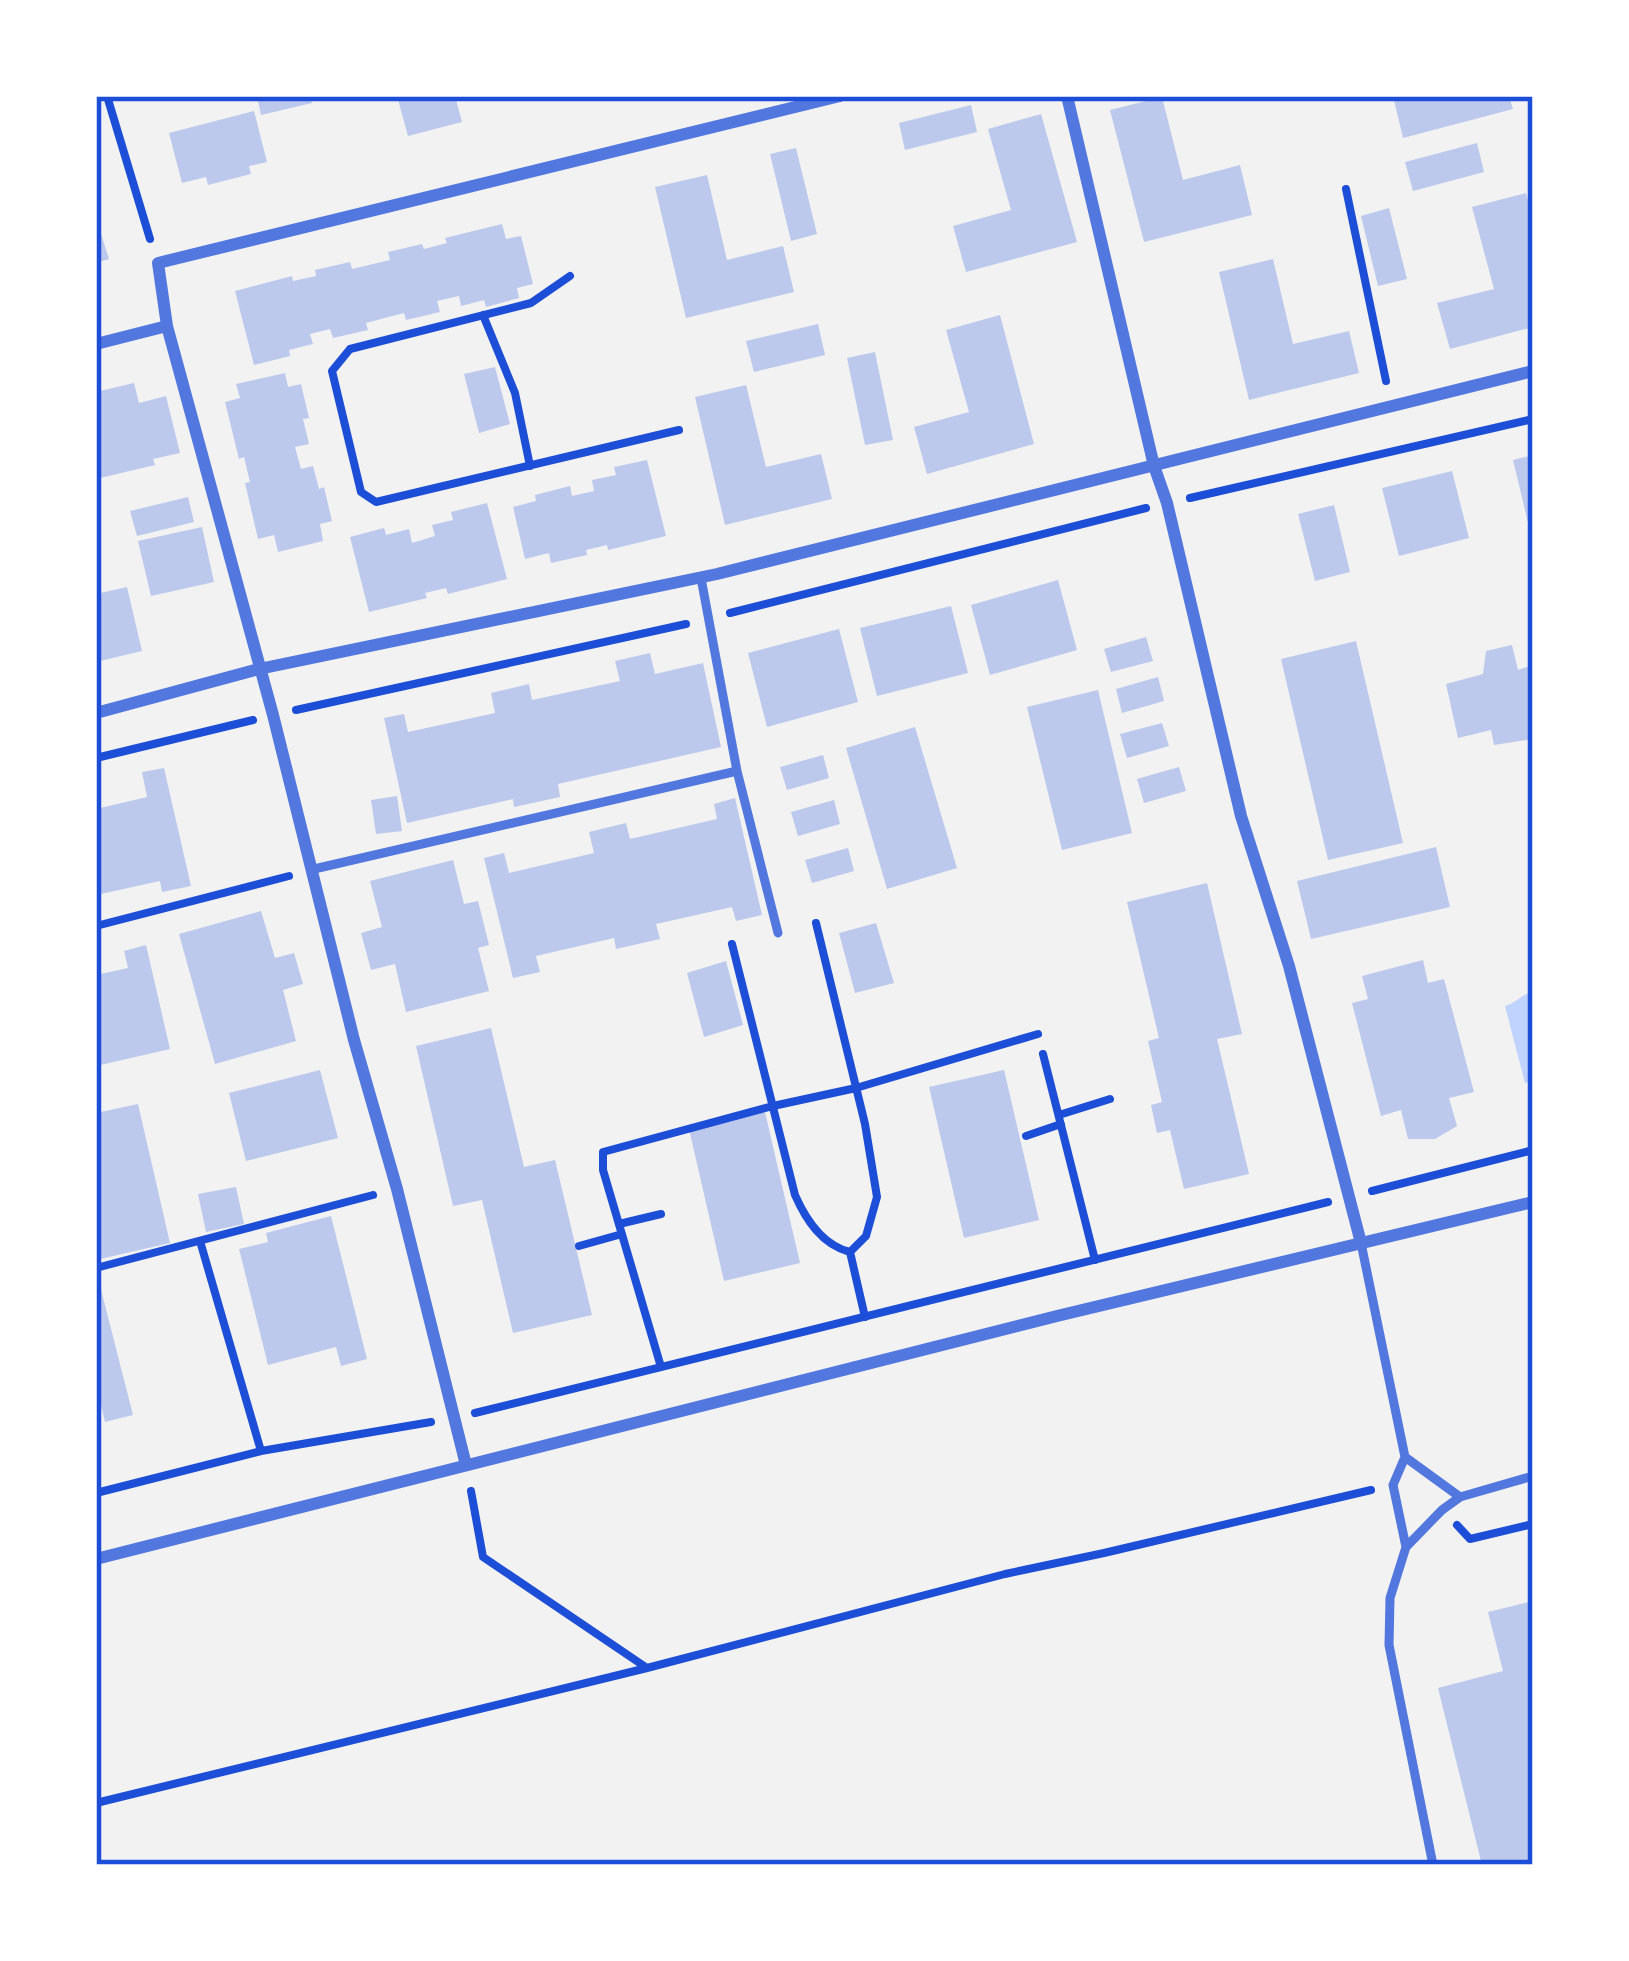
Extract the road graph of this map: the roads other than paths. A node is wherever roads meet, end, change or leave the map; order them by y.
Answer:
1 (841, 96) edge
2 (1067, 96) edge
3 (167, 326) junction
4 (96, 344) edge
5 (1533, 371) edge
6 (1154, 466) junction
7 (701, 578) junction
8 (259, 668) junction
9 (96, 713) edge
10 (737, 771) junction
11 (314, 869) junction
12 (778, 933) dead end
13 (1533, 1202) edge
14 (1361, 1244) junction
15 (1405, 1456) junction
16 (466, 1466) junction
17 (1533, 1476) edge
18 (1460, 1497) junction
19 (1406, 1547) junction
20 (96, 1559) edge
21 (1433, 1865) edge

1 - 3 street
2 - 6 street
3 - 4 street
3 - 8 street
5 - 6 street
6 - 7 street
6 - 14 street
7 - 8 street
7 - 10 lane
8 - 9 street
8 - 11 street
10 - 11 lane
10 - 12 lane
11 - 16 street
13 - 14 street
14 - 15 lane
14 - 16 street
15 - 18 lane
15 - 19 lane
16 - 20 street
17 - 18 lane
18 - 19 lane
19 - 21 lane

